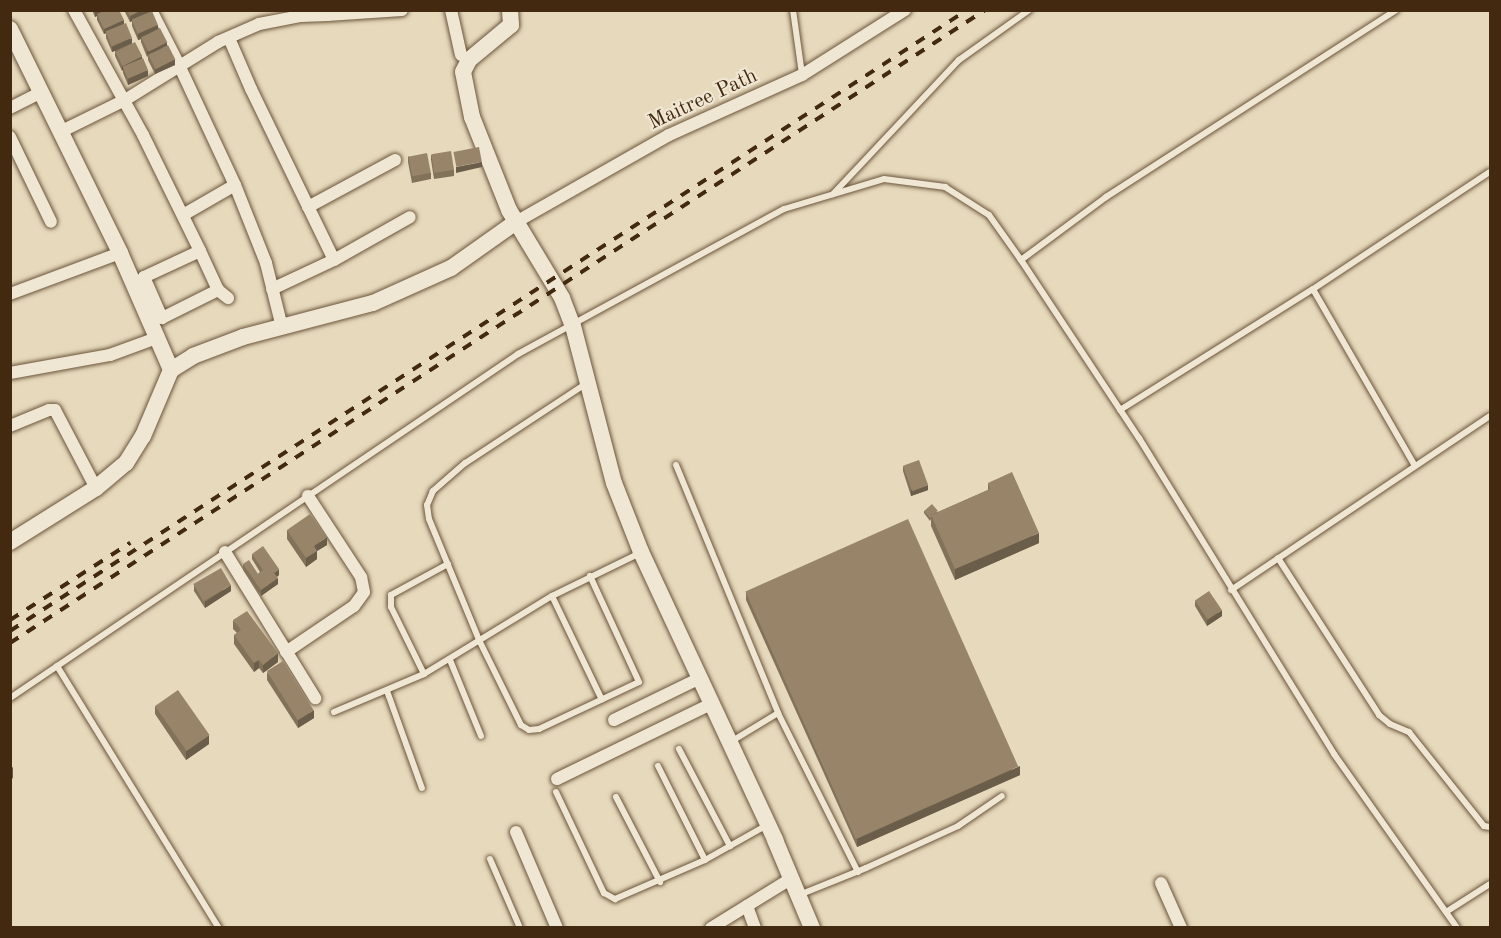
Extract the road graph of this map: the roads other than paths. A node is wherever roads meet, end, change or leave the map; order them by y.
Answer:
1 (74, 10) edge
2 (151, 10) edge
3 (402, 10) edge
4 (451, 10) edge
5 (510, 10) edge
6 (793, 10) edge
7 (905, 10) edge
8 (1029, 10) edge
9 (1396, 10) edge
10 (327, 13) edge
11 (10, 29) edge
12 (230, 38) junction
13 (461, 55) dead end
14 (179, 65) junction
15 (802, 75) junction
16 (40, 93) junction
17 (124, 100) junction
18 (10, 108) edge
19 (60, 132) junction
20 (10, 137) edge
21 (395, 160) dead end
22 (1491, 172) edge
23 (235, 185) junction
24 (833, 194) junction
25 (308, 207) junction
26 (183, 215) junction
27 (410, 217) dead end
28 (51, 222) dead end
29 (516, 222) junction
30 (200, 251) junction
31 (120, 253) junction
32 (333, 260) junction
33 (1021, 260) junction
34 (272, 289) junction
35 (1313, 289) junction
36 (10, 294) edge
37 (573, 326) junction
38 (282, 327) junction
39 (159, 337) junction
40 (171, 370) junction
41 (10, 373) edge
42 (588, 382) junction
43 (1120, 410) junction
44 (1491, 416) edge
45 (10, 426) edge
46 (676, 465) dead end
47 (1415, 466) junction
48 (96, 488) junction
49 (308, 496) junction
50 (10, 542) edge
51 (225, 552) junction
52 (641, 552) junction
53 (1278, 558) junction
54 (448, 564) junction
55 (590, 576) junction
56 (1231, 590) junction
57 (552, 596) junction
58 (479, 640) junction
59 (286, 652) junction
60 (450, 660) junction
61 (57, 666) junction
62 (424, 674) junction
63 (700, 678) junction
64 (387, 690) junction
65 (10, 698) edge
66 (315, 698) dead end
67 (602, 700) junction
68 (711, 704) junction
69 (334, 712) dead end
70 (778, 713) junction
71 (614, 720) dead end
72 (480, 736) dead end
73 (729, 743) junction
74 (679, 749) dead end
75 (658, 766) dead end
76 (557, 779) dead end
77 (422, 788) dead end
78 (556, 792) dead end
79 (1002, 796) dead end
80 (616, 797) dead end
81 (767, 825) junction
82 (1491, 827) edge
83 (516, 832) dead end
84 (729, 846) junction
85 (490, 859) dead end
86 (705, 860) junction
87 (858, 872) junction
88 (792, 879) junction
89 (660, 882) junction
90 (1161, 883) dead end
91 (1491, 884) edge
92 (799, 895) junction
93 (747, 906) junction
94 (1446, 912) junction
95 (219, 927) edge
96 (520, 927) edge
97 (557, 927) edge
98 (711, 927) edge
99 (755, 927) edge
100 (812, 927) edge
101 (1181, 927) edge
102 (1457, 927) edge

1 - 17 street
2 - 14 street
3 - 10 street
4 - 13 street
5 - 29 street
6 - 15 lane
7 - 15 street, Maitree Path
8 - 24 lane
9 - 33 lane
10 - 12 street
11 - 16 street
12 - 14 street
12 - 25 street
14 - 17 street
14 - 23 street
15 - 29 street, Maitree Path
16 - 18 street
16 - 19 street
17 - 19 street
17 - 26 street
19 - 31 street
20 - 28 street
21 - 25 street
22 - 35 lane
23 - 26 street
23 - 34 street
24 - 33 lane
24 - 37 lane
25 - 32 street
26 - 30 street
27 - 32 street
29 - 37 street
29 - 38 street
30 - 30 street
31 - 36 street
31 - 39 street
32 - 34 street
33 - 43 lane
34 - 38 street
35 - 43 lane
35 - 47 lane
37 - 42 street
37 - 49 lane
38 - 40 street
39 - 40 street
39 - 41 street
40 - 48 street
42 - 52 street
42 - 54 lane
43 - 56 lane
44 - 47 lane
45 - 48 street
46 - 70 lane
47 - 53 lane
48 - 50 street
49 - 51 lane
49 - 59 street
51 - 59 street
51 - 61 lane
52 - 55 lane
52 - 63 street
53 - 56 lane
53 - 82 lane
54 - 58 lane
54 - 62 lane
55 - 57 lane
55 - 67 lane
56 - 94 lane
57 - 58 lane
57 - 67 lane
58 - 60 lane
58 - 67 lane
59 - 66 street
60 - 62 lane
60 - 72 lane
61 - 65 lane
61 - 95 lane
62 - 64 lane
63 - 68 street
63 - 71 street
64 - 69 lane
64 - 77 lane
68 - 73 street
68 - 76 street
70 - 73 lane
70 - 87 lane
73 - 81 street
74 - 84 lane
75 - 86 lane
78 - 89 lane
79 - 87 lane
80 - 89 lane
81 - 84 lane
81 - 88 street
83 - 97 street
84 - 86 lane
85 - 96 lane
86 - 89 lane
87 - 92 lane
88 - 92 street
88 - 93 street
90 - 101 street
91 - 94 lane
92 - 100 street
93 - 98 street
93 - 99 street
94 - 102 lane

